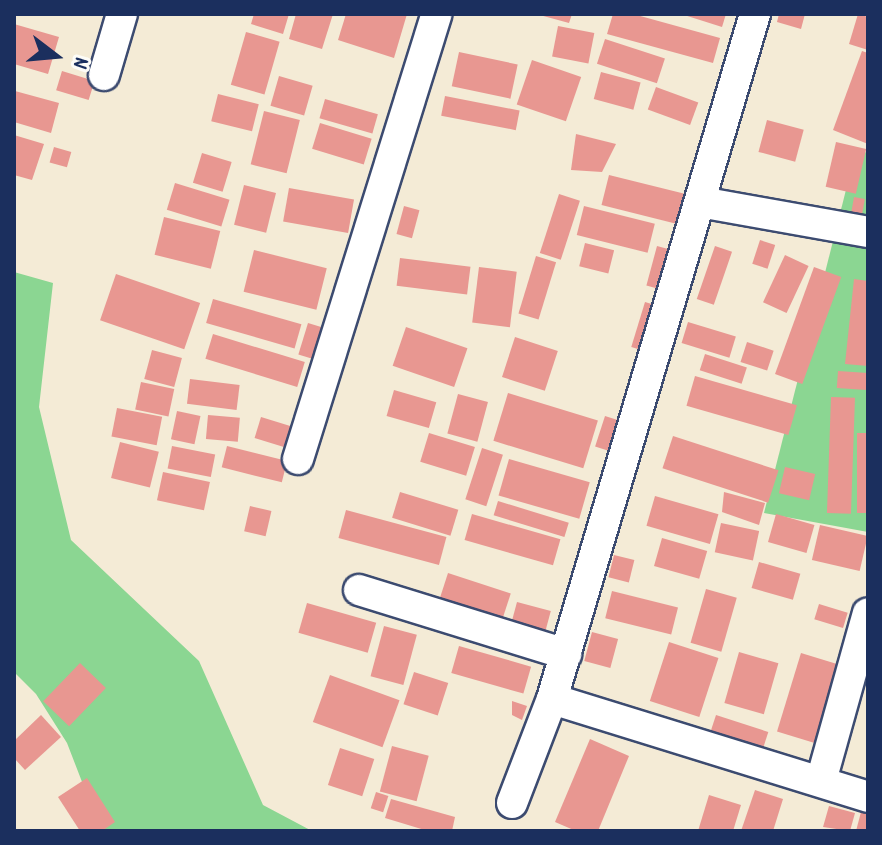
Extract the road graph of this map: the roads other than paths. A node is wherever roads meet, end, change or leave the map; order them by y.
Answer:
1 (122, 14) edge
2 (437, 14) edge
3 (755, 14) edge
4 (104, 75) dead end
5 (700, 202) junction
6 (868, 232) edge
7 (298, 459) dead end
8 (359, 590) dead end
9 (868, 613) edge
10 (566, 654) junction
11 (552, 699) junction
12 (821, 781) junction
13 (868, 797) edge
14 (512, 803) dead end

1 - 4 street
2 - 7 street
3 - 5 street
5 - 6 street
5 - 10 street
8 - 10 street
9 - 12 street
10 - 11 street
11 - 12 street
11 - 14 street
12 - 13 street

